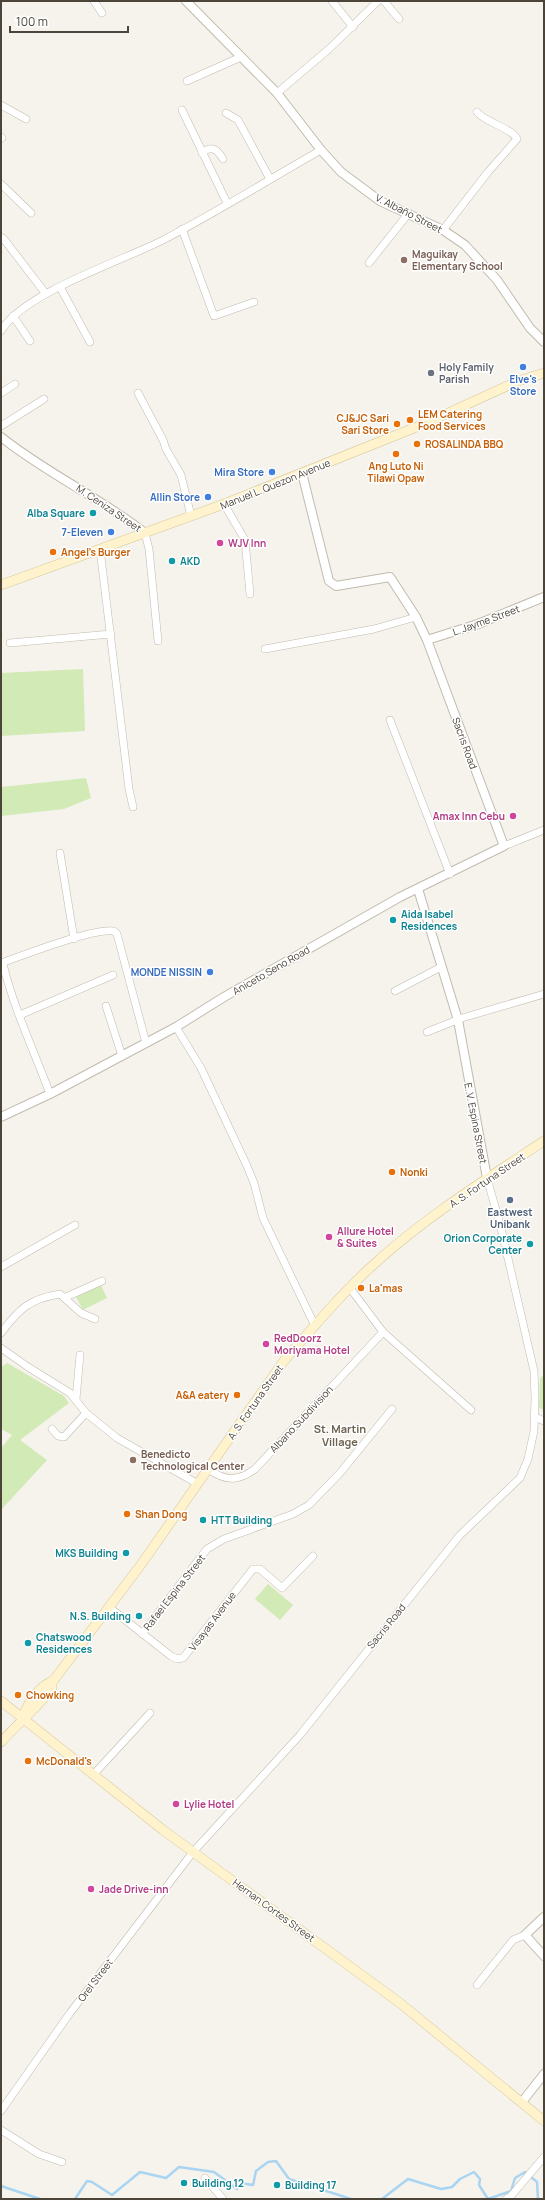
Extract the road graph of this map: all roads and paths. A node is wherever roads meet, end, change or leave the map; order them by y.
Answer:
1 (94, 1) edge
2 (186, 1) edge
3 (332, 1) edge
4 (378, 1) edge
5 (384, 1) edge
6 (102, 13) dead end
7 (399, 19) dead end
8 (354, 26) junction
9 (241, 57) junction
10 (187, 81) dead end
11 (277, 93) junction
12 (1, 105) edge
13 (182, 110) dead end
14 (477, 112) dead end
15 (226, 113) dead end
16 (26, 119) dead end
17 (321, 150) junction
18 (202, 153) junction
19 (223, 159) dead end
20 (270, 179) junction
21 (1, 184) edge
22 (227, 203) junction
23 (31, 213) dead end
24 (408, 214) junction
25 (182, 229) junction
26 (442, 230) junction
27 (3, 238) dead end
28 (369, 263) dead end
29 (60, 287) junction
30 (46, 294) junction
31 (254, 302) dead end
32 (13, 316) junction
33 (1, 331) edge
34 (30, 341) dead end
35 (90, 342) dead end
36 (544, 342) edge
37 (544, 373) edge
38 (15, 384) dead end
39 (1, 393) edge
40 (138, 393) dead end
41 (44, 399) dead end
42 (1, 426) edge
43 (1, 437) edge
44 (302, 473) junction
45 (224, 504) junction
46 (191, 516) junction
47 (145, 532) junction
48 (100, 549) junction
49 (1, 585) edge
50 (250, 594) dead end
51 (544, 597) edge
52 (416, 617) junction
53 (111, 634) junction
54 (427, 640) junction
55 (158, 641) dead end
56 (10, 643) dead end
57 (264, 649) dead end
58 (390, 720) dead end
59 (134, 808) dead end
60 (544, 830) edge
61 (504, 846) junction
62 (60, 853) dead end
63 (450, 874) junction
64 (418, 889) junction
65 (74, 939) junction
66 (441, 967) junction
67 (113, 975) dead end
68 (395, 991) dead end
69 (544, 994) edge
70 (106, 1006) dead end
71 (20, 1015) junction
72 (458, 1020) junction
73 (176, 1027) junction
74 (427, 1032) dead end
75 (146, 1043) junction
76 (122, 1056) junction
77 (50, 1094) junction
78 (1, 1117) edge
79 (544, 1141) edge
80 (487, 1178) junction
81 (75, 1225) dead end
82 (1, 1267) edge
83 (102, 1281) dead end
84 (350, 1288) junction
85 (66, 1297) junction
86 (95, 1319) dead end
87 (315, 1326) junction
88 (383, 1332) junction
89 (1, 1333) edge
90 (1, 1348) edge
91 (80, 1355) dead end
92 (534, 1382) joint
93 (76, 1398) junction
94 (392, 1409) dead end
95 (471, 1410) dead end
96 (86, 1413) junction
97 (535, 1418) junction
98 (544, 1421) edge
99 (52, 1430) dead end
100 (208, 1469) junction
101 (198, 1484) junction
102 (313, 1556) dead end
103 (110, 1608) junction
104 (142, 1634) junction
105 (1, 1701) edge
106 (150, 1713) dead end
107 (22, 1719) junction
108 (1, 1742) edge
109 (93, 1775) junction
110 (193, 1852) junction
111 (544, 1917) edge
112 (525, 1935) junction
113 (544, 1956) edge
114 (477, 1985) dead end
115 (544, 2074) edge
116 (522, 2102) junction
117 (1, 2111) edge
118 (544, 2121) edge
119 (1, 2130) edge
120 (544, 2158) edge
121 (62, 2162) dead end
122 (205, 2178) dead end
123 (223, 2199) edge
124 (506, 2199) edge

1 - 6 street
2 - 9 street, V. Albaño Street
3 - 8 street
4 - 8 street
5 - 7 street
8 - 11 street
9 - 10 street
9 - 11 street, V. Albaño Street
11 - 17 street, V. Albaño Street
12 - 16 street
13 - 18 street
14 - 26 street
15 - 20 street
17 - 20 street
17 - 24 street, V. Albaño Street
18 - 19 street
18 - 22 street
20 - 22 street
21 - 23 street
22 - 25 street
24 - 26 street, V. Albaño Street
24 - 28 street
25 - 29 street
25 - 31 street
26 - 36 street, V. Albaño Street
27 - 30 street
29 - 30 street
29 - 35 street
30 - 32 street
32 - 33 street
32 - 34 street
37 - 44 main road, Manuel L. Quezon Avenue
38 - 39 street
40 - 46 street
41 - 42 street
43 - 47 street, M. Ceniza Street
44 - 45 main road, Manuel L. Quezon Avenue
44 - 52 street, Sacris Road
45 - 46 main road, Manuel L. Quezon Avenue
45 - 50 street
46 - 47 main road, Manuel L. Quezon Avenue
47 - 48 main road, Manuel L. Quezon Avenue
47 - 55 street, M. Ceniza Street
48 - 49 main road, Manuel L. Quezon Avenue
48 - 53 street
51 - 54 street, L. Jayme Street
52 - 54 street, Sacris Road
52 - 57 street
53 - 56 street
53 - 59 street
54 - 61 street, Sacris Road
58 - 63 street
60 - 61 street, Aniceto Seno Road
61 - 63 street, Aniceto Seno Road
62 - 65 street
63 - 64 street, Aniceto Seno Road
64 - 66 street, E. V. Espina Street
64 - 73 street, Aniceto Seno Road
65 - 71 street
65 - 75 street
66 - 68 street
66 - 72 street, E. V. Espina Street
67 - 71 street
69 - 72 street
70 - 76 street
71 - 77 street
72 - 74 street
72 - 80 street, E. V. Espina Street
73 - 75 street, Aniceto Seno Road
73 - 87 street
75 - 76 street, Aniceto Seno Road
76 - 77 street, Aniceto Seno Road
77 - 78 street, Aniceto Seno Road
79 - 80 main road, A. S. Fortuna Street
80 - 84 main road, A. S. Fortuna Street
80 - 92 street, E. V. Espina Street
81 - 82 street
83 - 85 street
84 - 87 main road, A. S. Fortuna Street
84 - 88 street
85 - 86 street
85 - 89 street
87 - 100 main road, A. S. Fortuna Street
88 - 95 street
88 - 100 street, Albano Subdivision
90 - 93 street
91 - 93 street
92 - 97 street, Sacris Road
93 - 96 street
94 - 104 street, Rafael Espina Street
96 - 99 street
96 - 101 street
97 - 98 street
97 - 110 street, Sacris Road
100 - 101 main road, A. S. Fortuna Street
101 - 103 main road, A. S. Fortuna Street
102 - 104 street, Visayas Avenue
103 - 104 street, Visayas Avenue
103 - 107 main road, A. S. Fortuna Street
105 - 107 main road, Hernan Cortes Street
106 - 109 street
107 - 108 main road, A. S. Fortuna Street
107 - 109 main road, Hernan Cortes Street
109 - 110 main road, Hernan Cortes Street
110 - 116 main road, Hernan Cortes Street
110 - 117 street, Orel Street
111 - 112 street
112 - 113 street
112 - 114 street
115 - 116 street
116 - 118 main road, Hernan Cortes Street
119 - 121 street
120 - 124 street
122 - 123 street

